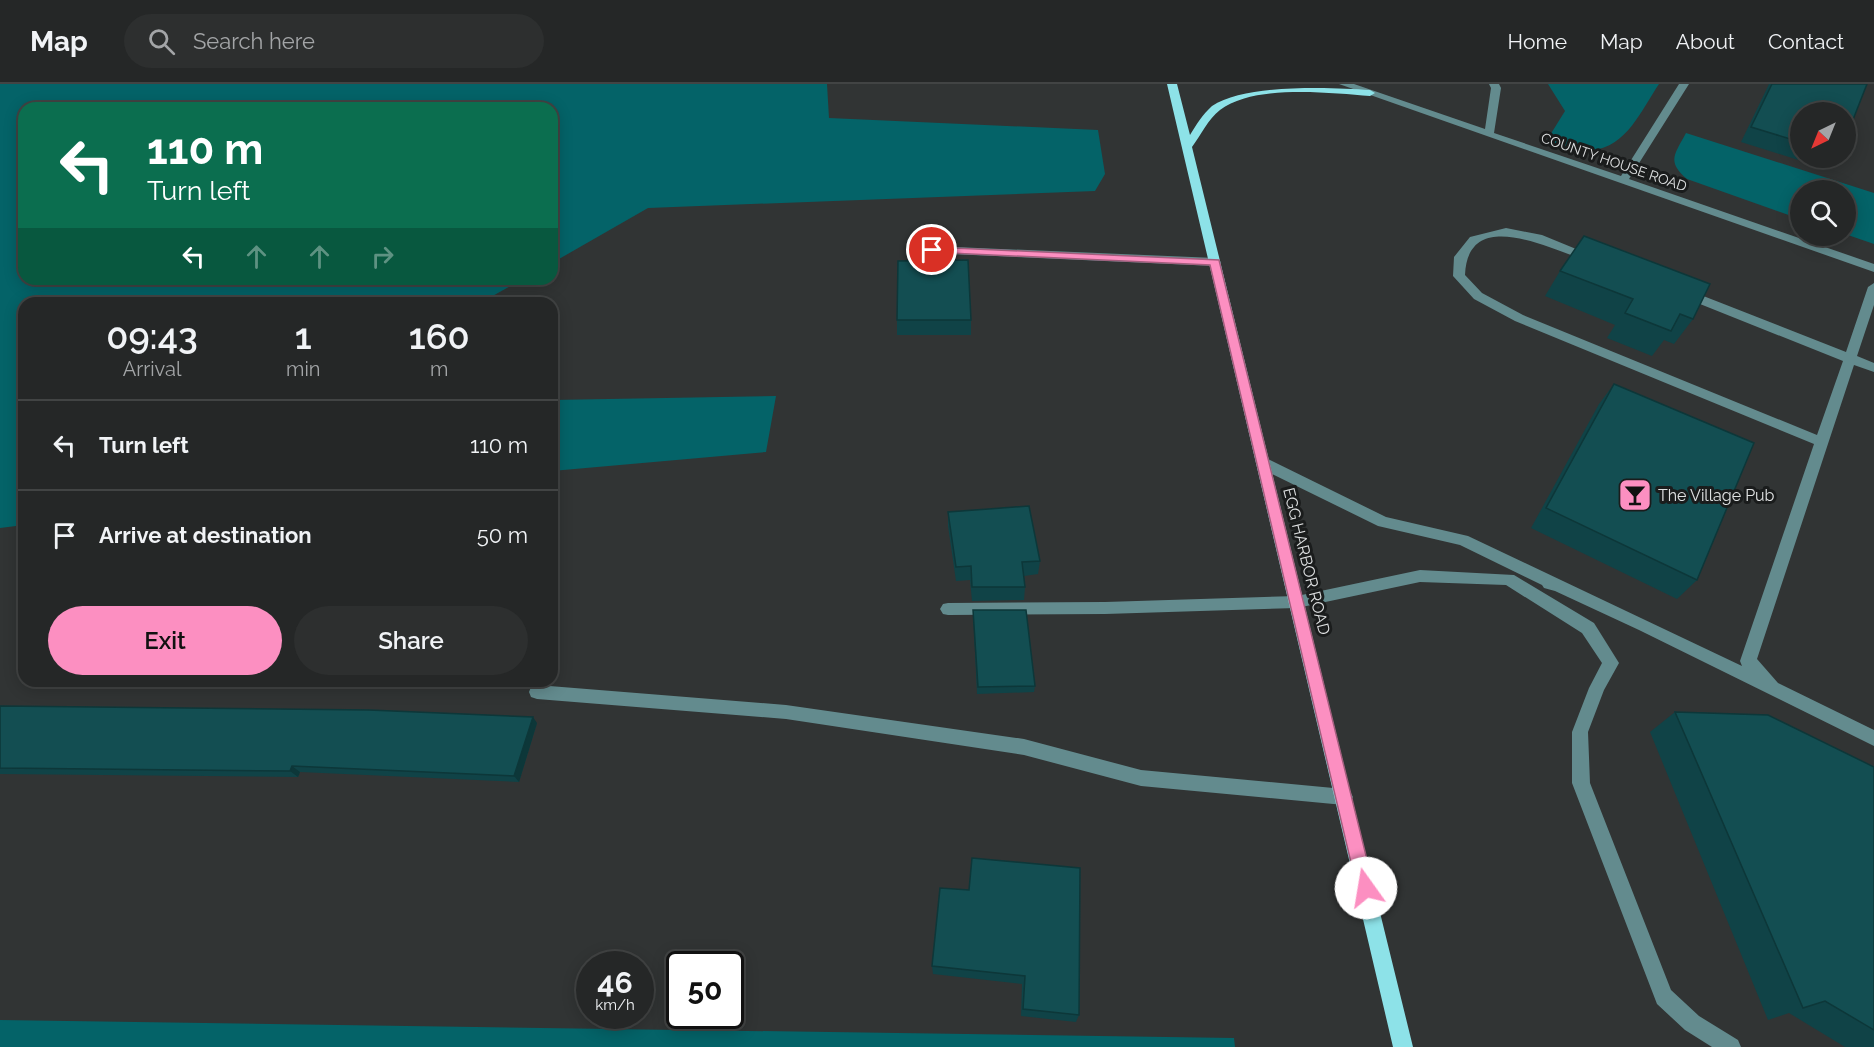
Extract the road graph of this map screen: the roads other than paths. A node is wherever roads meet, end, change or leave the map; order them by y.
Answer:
1 (1172, 84) edge
2 (1344, 84) edge
3 (1494, 84) edge
4 (1684, 84) edge
5 (1370, 93) junction
6 (1489, 134) junction
7 (1187, 147) junction
8 (1623, 181) junction
9 (932, 250) dead end
10 (1215, 262) junction
11 (1602, 262) edge
12 (1874, 268) edge
13 (1666, 286) edge
14 (1874, 287) edge
15 (1850, 358) junction
16 (1874, 368) edge
17 (1822, 442) junction
18 (1263, 463) junction
19 (1509, 579) junction
20 (1557, 585) junction
21 (1297, 602) junction
22 (948, 609) dead end
23 (1772, 688) junction
24 (537, 692) dead end
25 (1874, 738) edge
26 (1344, 797) junction
27 (1403, 1047) edge
28 (1731, 1047) edge

1 - 7 main road, EGG HARBOR ROAD
2 - 5 street, COUNTY HOUSE ROAD
3 - 6 street
4 - 8 street
5 - 6 street, COUNTY HOUSE ROAD
5 - 7 main road
6 - 8 street, COUNTY HOUSE ROAD
7 - 10 main road, EGG HARBOR ROAD
8 - 12 street, COUNTY HOUSE ROAD
9 - 10 street
10 - 18 main road, EGG HARBOR ROAD
11 - 17 street
13 - 15 street
14 - 15 street
15 - 16 street
15 - 17 street
17 - 23 street
18 - 20 street
18 - 21 main road, EGG HARBOR ROAD
19 - 20 street
19 - 21 street
19 - 28 street
20 - 23 street
21 - 22 street
21 - 26 main road, EGG HARBOR ROAD
23 - 25 street
24 - 26 street
26 - 27 main road, EGG HARBOR ROAD

